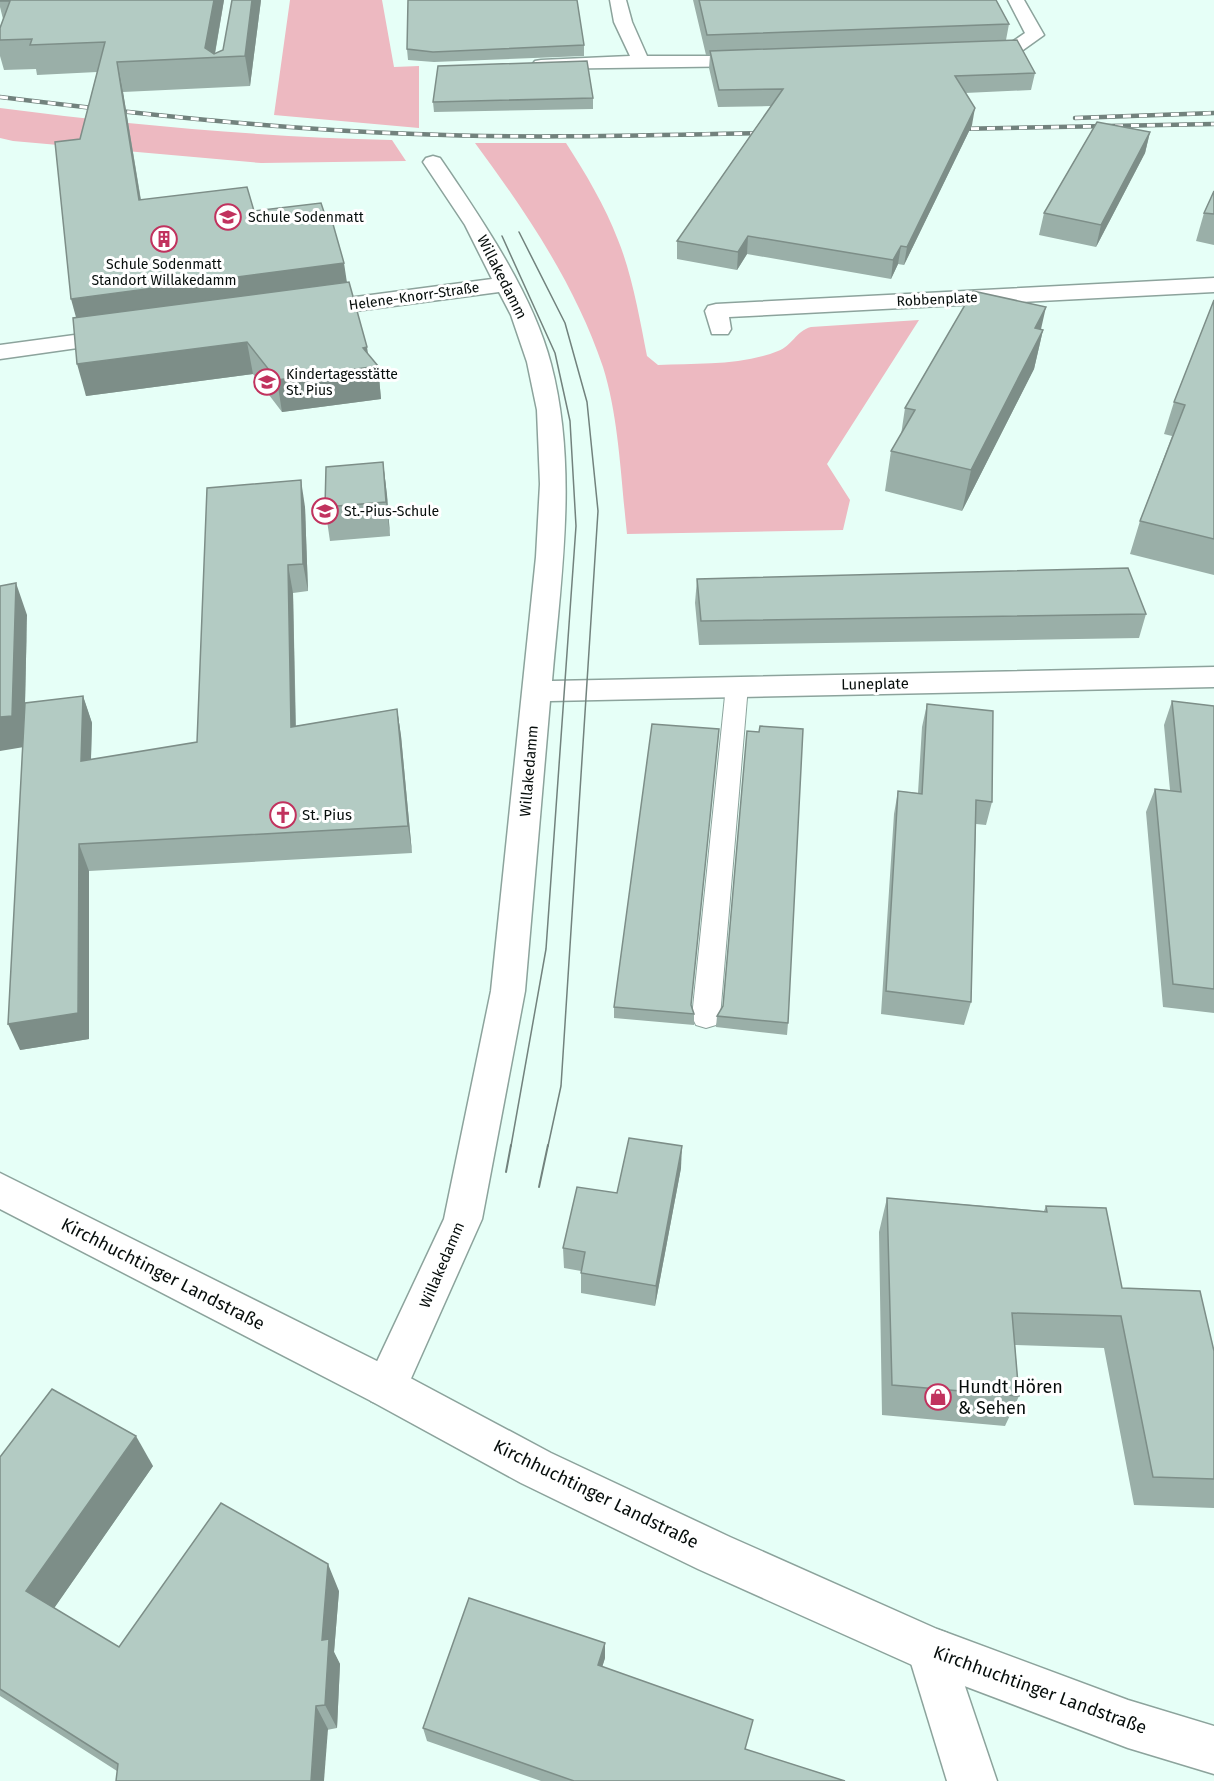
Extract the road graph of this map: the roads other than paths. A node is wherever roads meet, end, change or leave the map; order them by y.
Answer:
1 (618, 0) edge
2 (1016, 0) edge
3 (955, 53) edge
4 (770, 60) edge
5 (641, 61) junction
6 (527, 65) edge
7 (433, 162) dead end
8 (508, 284) junction
9 (1214, 285) edge
10 (284, 314) edge
11 (720, 329) dead end
12 (142, 333) edge
13 (0, 351) edge
14 (1214, 677) edge
15 (737, 686) junction
16 (537, 691) junction
17 (706, 1017) dead end
18 (0, 1190) edge
19 (386, 1387) junction
20 (930, 1650) junction
21 (1214, 1750) edge
22 (972, 1781) edge

1 - 5 street
2 - 3 street
4 - 5 street
5 - 6 street
7 - 8 street, Willakedamm
8 - 10 street, Helene-Knorr-Straße
8 - 16 street, Willakedamm
9 - 11 street, Robbenplate
12 - 13 street
14 - 15 street, Luneplate
15 - 16 street, Luneplate
15 - 17 lane
16 - 19 street, Willakedamm
18 - 19 street, Kirchhuchtinger Landstraße
19 - 20 street, Kirchhuchtinger Landstraße
20 - 21 street, Kirchhuchtinger Landstraße
20 - 22 street

